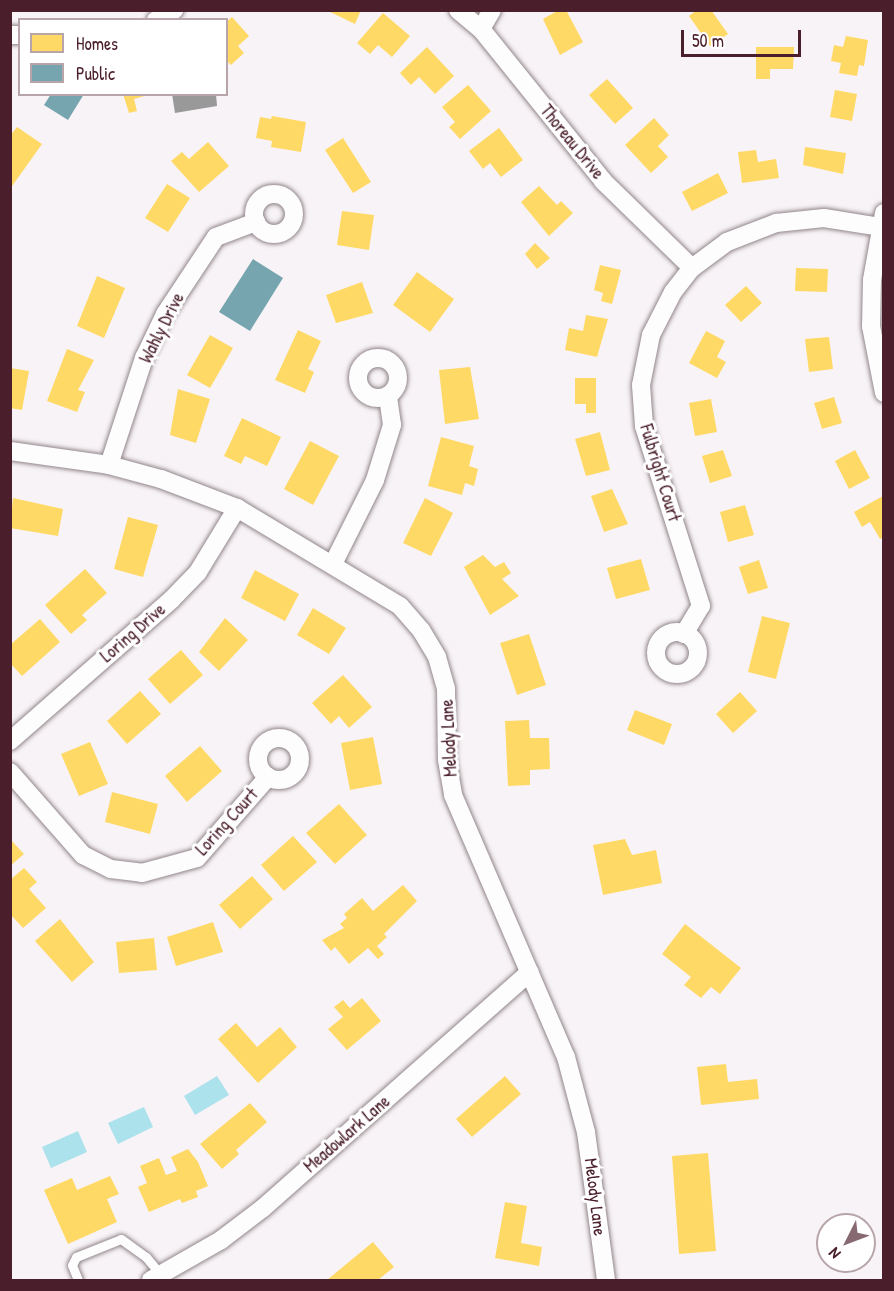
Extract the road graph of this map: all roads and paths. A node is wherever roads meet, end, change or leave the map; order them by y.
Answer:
1 (174, 10) edge
2 (458, 10) edge
3 (492, 10) edge
4 (160, 18) edge
5 (482, 29) junction
6 (882, 220) edge
7 (256, 222) dead end
8 (692, 268) junction
9 (884, 393) edge
10 (388, 395) dead end
11 (10, 451) edge
12 (109, 465) junction
13 (237, 508) junction
14 (333, 564) junction
15 (684, 634) dead end
16 (10, 741) edge
17 (10, 772) edge
18 (268, 777) dead end
19 (530, 972) junction
20 (156, 1278) edge
21 (78, 1281) edge
22 (606, 1281) edge

1 - 4 street
2 - 5 street, Thoreau Drive
3 - 5 street
5 - 8 street, Thoreau Drive
6 - 8 street, Fulbright Court
6 - 9 street
7 - 12 street, Wahly Drive
8 - 15 street, Fulbright Court
10 - 14 street
11 - 12 street, Melody Lane
12 - 13 street, Melody Lane
13 - 14 street, Melody Lane
13 - 16 street, Loring Drive
14 - 19 street, Melody Lane
17 - 18 street, Loring Court
19 - 20 street, Meadowlark Lane
19 - 22 street, Melody Lane
20 - 21 lane

